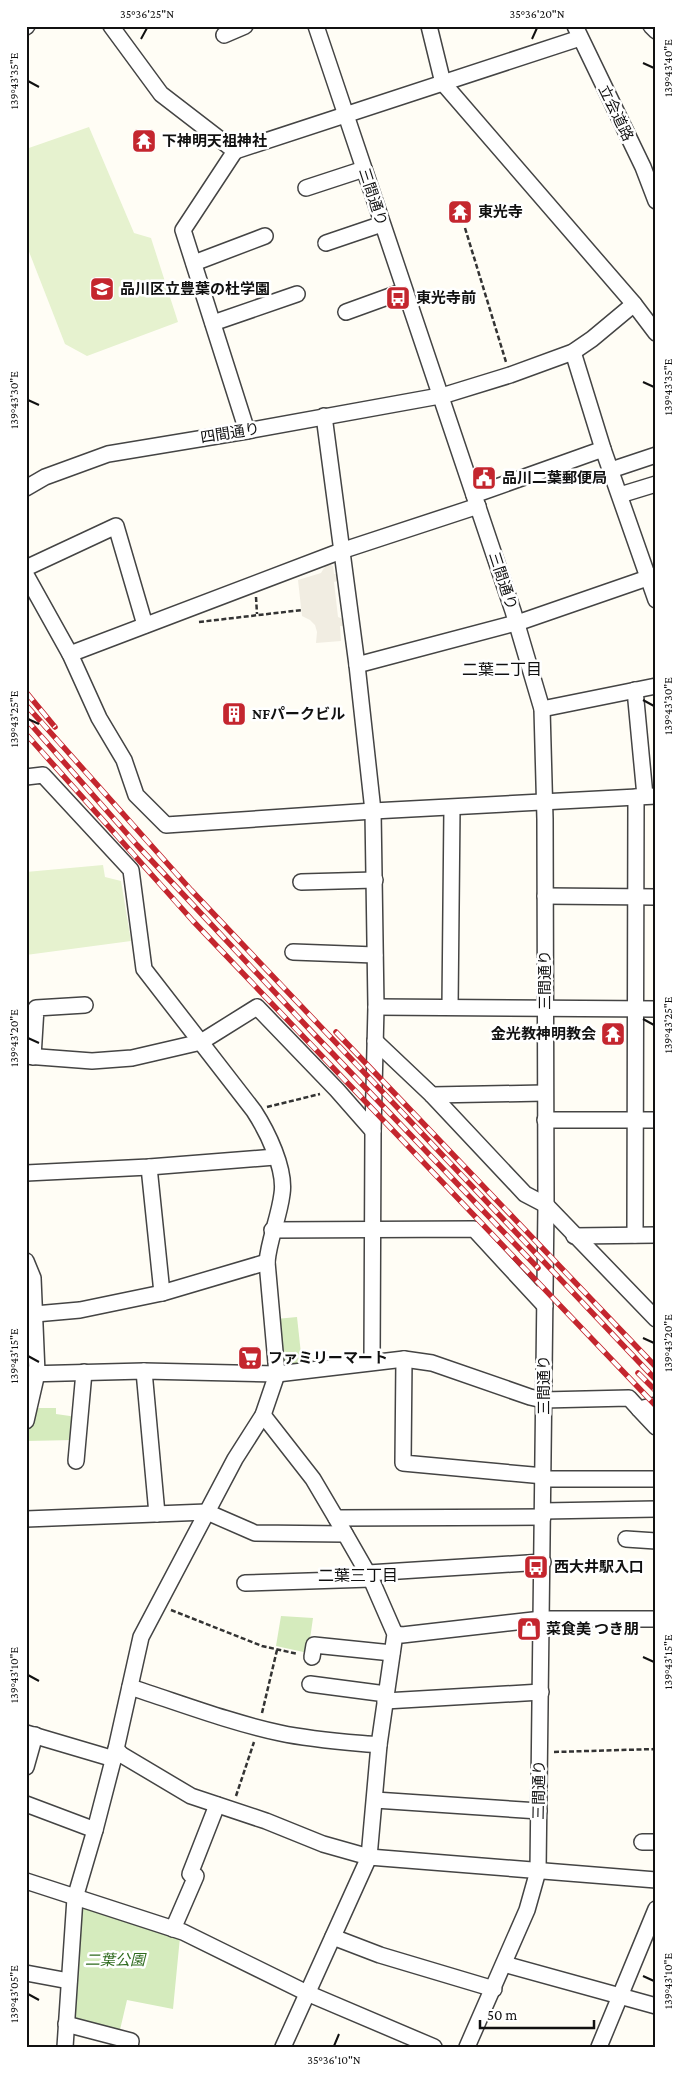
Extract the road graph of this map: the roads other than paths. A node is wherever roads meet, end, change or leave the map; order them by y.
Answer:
1 (111, 26) edge
2 (245, 26) edge
3 (316, 26) edge
4 (650, 26) edge
5 (431, 27) edge
6 (578, 30) edge
7 (656, 31) edge
8 (224, 35) dead end
9 (443, 83) junction
10 (345, 115) junction
11 (235, 151) junction
12 (364, 169) junction
13 (306, 188) dead end
14 (656, 201) edge
15 (382, 224) junction
16 (266, 236) dead end
17 (326, 243) dead end
18 (194, 263) junction
19 (404, 291) junction
20 (297, 294) dead end
21 (634, 304) junction
22 (346, 312) dead end
23 (213, 323) junction
24 (656, 333) edge
25 (573, 352) junction
26 (439, 396) junction
27 (324, 416) junction
28 (247, 431) junction
29 (604, 449) junction
30 (656, 455) edge
31 (610, 470) junction
32 (656, 484) edge
33 (26, 488) edge
34 (620, 495) junction
35 (476, 501) junction
36 (341, 550) junction
37 (26, 568) edge
38 (26, 574) edge
39 (652, 576) edge
40 (656, 600) edge
41 (516, 623) junction
42 (145, 625) junction
43 (70, 654) junction
44 (356, 665) junction
45 (656, 686) edge
46 (635, 690) junction
47 (542, 710) junction
48 (26, 777) edge
49 (646, 797) edge
50 (543, 803) junction
51 (452, 808) junction
52 (373, 811) junction
53 (375, 880) junction
54 (301, 882) dead end
55 (545, 896) junction
56 (636, 897) junction
57 (656, 897) edge
58 (293, 952) dead end
59 (375, 955) junction
60 (85, 1005) dead end
61 (376, 1007) junction
62 (450, 1007) junction
63 (545, 1008) junction
64 (635, 1009) junction
65 (656, 1010) edge
66 (200, 1042) junction
67 (375, 1042) junction
68 (29, 1057) edge
69 (545, 1093) junction
70 (432, 1095) junction
71 (635, 1119) junction
72 (545, 1120) junction
73 (656, 1120) edge
74 (373, 1131) junction
75 (275, 1156) junction
76 (149, 1167) junction
77 (26, 1173) edge
78 (546, 1205) junction
79 (374, 1229) junction
80 (272, 1230) junction
81 (574, 1231) junction
82 (656, 1235) edge
83 (635, 1236) junction
84 (26, 1261) edge
85 (267, 1262) junction
86 (162, 1293) junction
87 (32, 1305) edge
88 (545, 1306) junction
89 (656, 1319) edge
90 (404, 1359) junction
91 (372, 1362) junction
92 (144, 1371) junction
93 (84, 1372) junction
94 (32, 1373) edge
95 (277, 1374) junction
96 (543, 1400) junction
97 (656, 1405) edge
98 (639, 1409) junction
99 (263, 1415) junction
100 (26, 1421) edge
101 (656, 1427) edge
102 (76, 1461) dead end
103 (544, 1478) junction
104 (656, 1479) edge
105 (656, 1509) edge
106 (207, 1512) junction
107 (157, 1514) junction
108 (543, 1514) junction
109 (336, 1518) junction
110 (26, 1519) edge
111 (345, 1534) junction
112 (626, 1539) dead end
113 (656, 1541) edge
114 (543, 1562) junction
115 (369, 1576) junction
116 (245, 1582) dead end
117 (542, 1619) junction
118 (656, 1619) edge
119 (394, 1634) junction
120 (392, 1653) junction
121 (312, 1656) road end
122 (310, 1684) dead end
123 (130, 1687) junction
124 (541, 1692) junction
125 (386, 1698) junction
126 (30, 1734) edge
127 (379, 1744) junction
128 (115, 1754) junction
129 (26, 1767) edge
130 (375, 1800) junction
131 (26, 1804) edge
132 (218, 1805) junction
133 (539, 1810) junction
134 (95, 1830) junction
135 (369, 1857) junction
136 (538, 1871) junction
137 (656, 1880) edge
138 (26, 1881) edge
139 (75, 1898) junction
140 (656, 1909) edge
141 (173, 1929) junction
142 (333, 1937) junction
143 (504, 1964) junction
144 (26, 1973) edge
145 (69, 1981) junction
146 (494, 1990) junction
147 (307, 1993) junction
148 (620, 1997) junction
149 (656, 2006) edge
150 (66, 2024) junction
151 (65, 2047) edge
152 (130, 2047) edge
153 (283, 2047) edge
154 (434, 2047) edge
155 (468, 2047) edge
156 (599, 2047) edge

1 - 11 street
2 - 8 street
3 - 10 street, 三間通り
4 - 7 street
5 - 9 street
6 - 9 street
6 - 14 street, 立会道路
9 - 10 street
9 - 21 street
10 - 11 street
10 - 12 street, 三間通り
11 - 18 street
12 - 13 street
12 - 15 street, 三間通り
15 - 17 street
15 - 19 street, 三間通り
16 - 18 street
18 - 23 street
19 - 22 street
19 - 26 street, 三間通り
20 - 23 street
21 - 24 street
21 - 25 street, 四間通り
23 - 28 street
25 - 26 street, 四間通り
25 - 29 street
26 - 27 street, 四間通り
26 - 35 street, 三間通り
27 - 28 street, 四間通り
27 - 36 street
28 - 33 street, 四間通り
29 - 31 street
29 - 35 street
30 - 31 street
31 - 34 street
32 - 34 street
34 - 39 street
35 - 36 street
35 - 41 street, 三間通り
36 - 42 street
36 - 44 street
37 - 42 street
38 - 43 street
39 - 40 street
39 - 41 street
41 - 44 street
41 - 47 street, 三間通り
42 - 43 street
43 - 52 street
44 - 52 street
45 - 46 street
46 - 47 street
46 - 49 street
47 - 50 street, 三間通り
48 - 66 street
49 - 50 street
49 - 56 street
50 - 51 street
50 - 55 street, 三間通り
51 - 52 street
51 - 62 street
52 - 53 street
53 - 54 street
53 - 59 street
55 - 56 street
55 - 63 street, 三間通り
56 - 57 street
56 - 64 street
58 - 59 street
59 - 61 street
60 - 68 street
61 - 62 street
61 - 67 street
62 - 63 street
63 - 64 street
63 - 69 street, 三間通り
64 - 65 street
64 - 71 street
66 - 68 street
66 - 74 street
66 - 75 street
67 - 70 street
67 - 74 street
69 - 70 street
69 - 72 street, 三間通り
70 - 78 street
71 - 72 street
71 - 73 street
71 - 83 street
72 - 78 street, 三間通り
74 - 79 street
75 - 76 street
75 - 80 street
76 - 77 street
76 - 86 street
78 - 81 street
78 - 88 street, 三間通り
79 - 80 street
79 - 88 street
79 - 91 street
80 - 85 street
81 - 83 street
81 - 89 street
82 - 83 street
84 - 87 street
85 - 86 street
85 - 95 street
86 - 87 street
87 - 94 street
88 - 96 street, 三間通り
90 - 91 street
90 - 96 street
90 - 103 street
91 - 95 street
92 - 93 street
92 - 95 street
92 - 107 street
93 - 94 street
93 - 102 street
94 - 100 street
95 - 99 street
96 - 98 street
96 - 103 street, 三間通り
97 - 98 street
98 - 101 street
99 - 106 street
99 - 109 street
103 - 104 street
103 - 108 street, 三間通り
105 - 108 street
106 - 107 street
106 - 111 street
106 - 123 street
107 - 110 street
108 - 109 street
108 - 114 street, 三間通り
109 - 111 street
111 - 115 street
112 - 113 street
114 - 115 street
114 - 117 street, 三間通り
115 - 116 street
115 - 119 street
117 - 118 street
117 - 119 street
117 - 124 street, 三間通り
119 - 120 street
120 - 121 street
120 - 125 street
122 - 125 street
123 - 127 street
123 - 128 street
124 - 125 street
124 - 133 street, 三間通り
125 - 127 street
126 - 128 street
126 - 129 street
127 - 130 street
128 - 132 street
128 - 134 street
130 - 133 street
130 - 135 street
131 - 134 street
132 - 135 street
132 - 141 street
133 - 136 street, 三間通り
134 - 139 street
135 - 136 street
135 - 142 street
136 - 137 street
136 - 143 street, 三間通り
138 - 139 street
139 - 141 street
139 - 145 street
140 - 148 street
141 - 147 street
142 - 146 street
142 - 147 street
143 - 146 street, 三間通り
143 - 148 street
144 - 145 street
145 - 150 street
146 - 155 street, 三間通り
147 - 153 street
147 - 154 street
148 - 149 street
148 - 156 street
150 - 151 street
150 - 152 street

